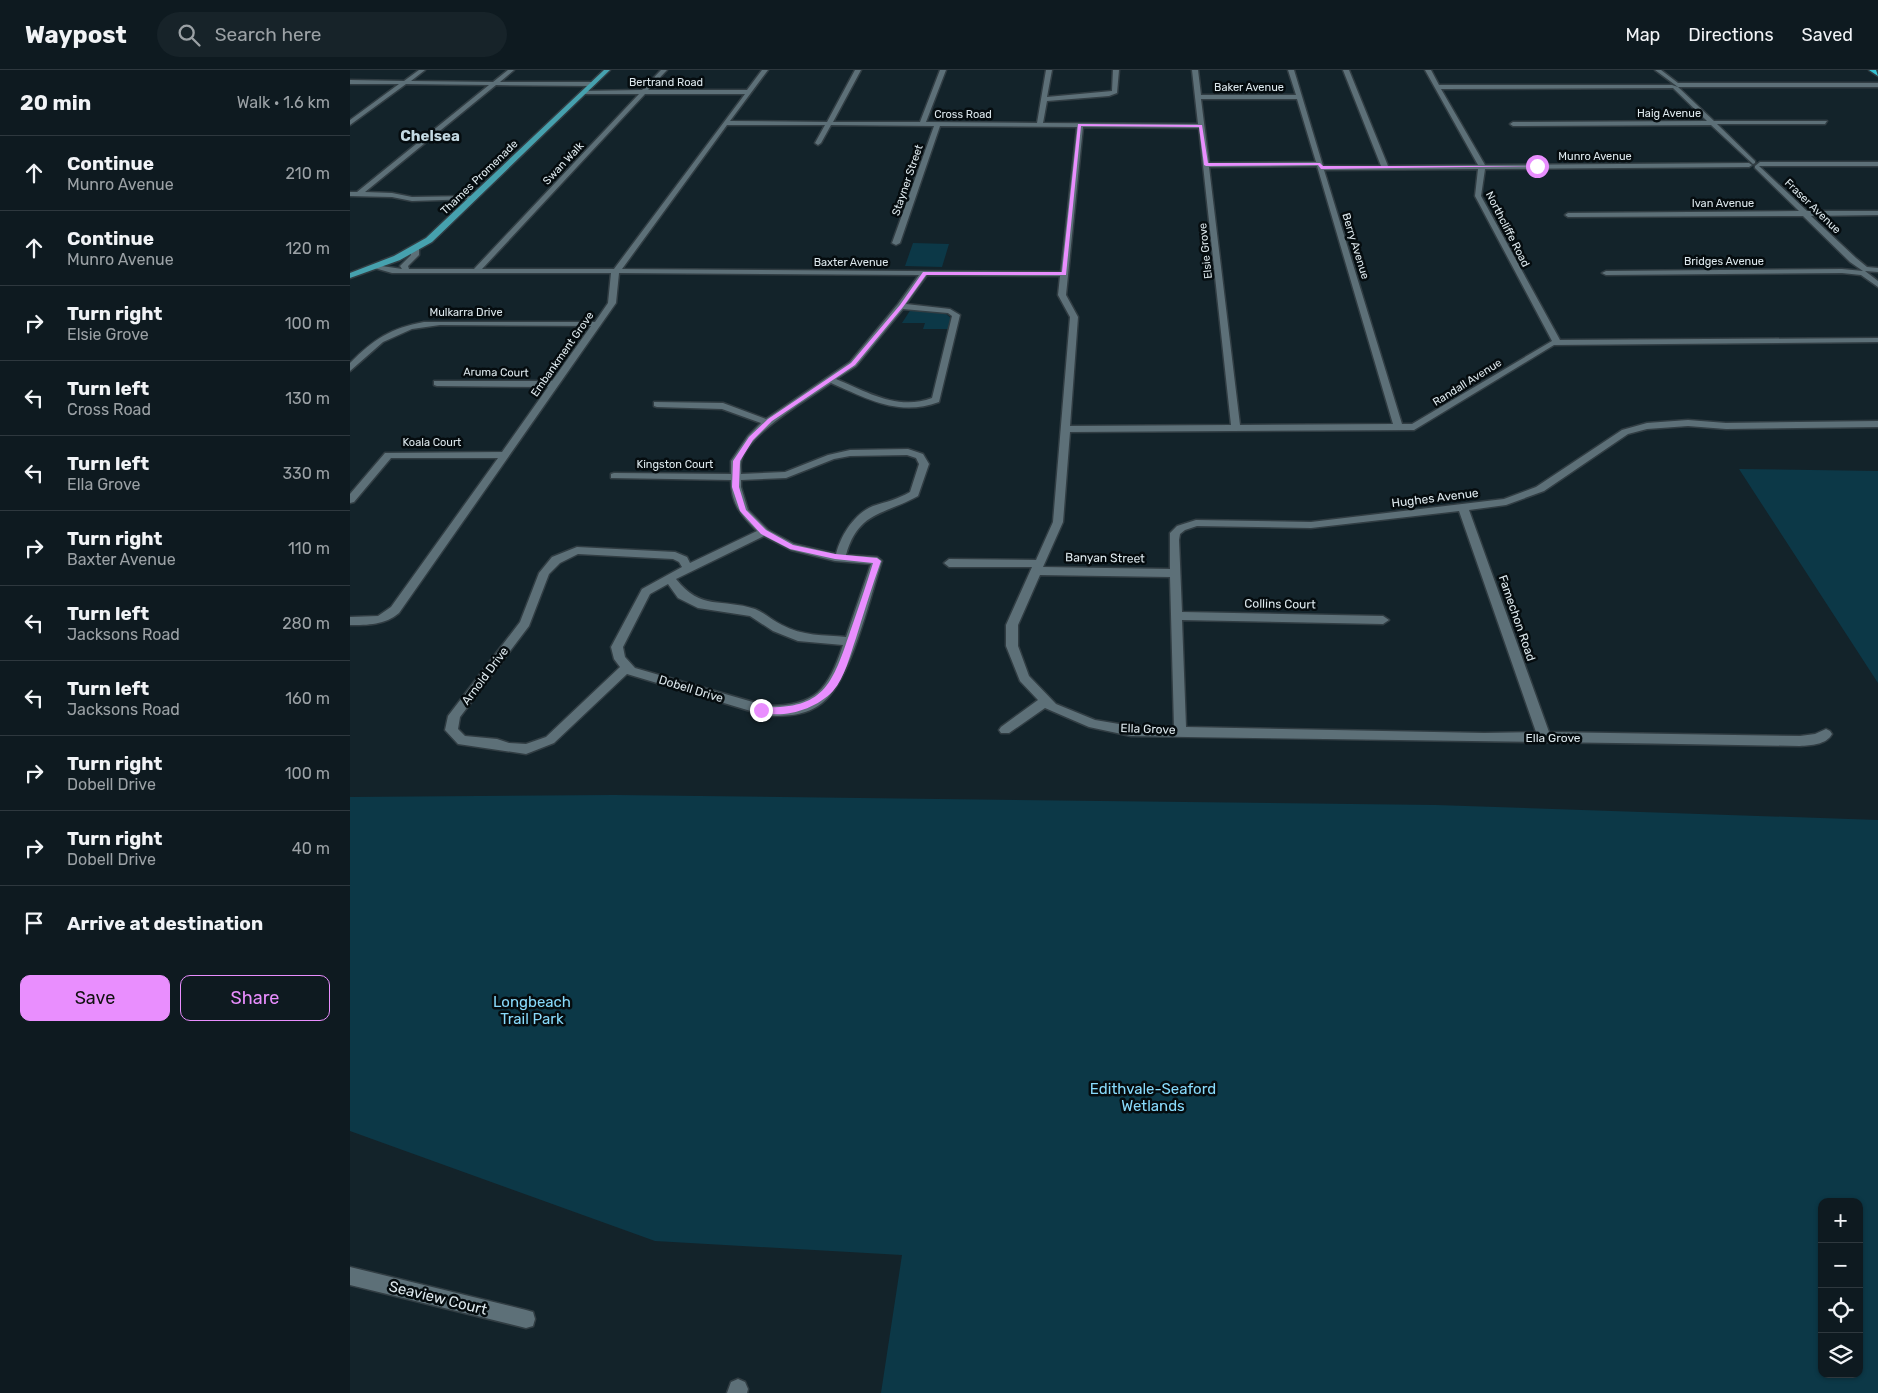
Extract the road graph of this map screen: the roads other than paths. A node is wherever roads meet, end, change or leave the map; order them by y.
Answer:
1 (422, 70) edge
2 (511, 70) edge
3 (607, 70) edge
4 (664, 70) edge
5 (765, 70) edge
6 (858, 70) edge
7 (943, 70) edge
8 (1049, 70) edge
9 (1116, 70) edge
10 (1195, 70) edge
11 (1291, 70) edge
12 (1346, 70) edge
13 (1428, 70) edge
14 (1658, 70) edge
15 (1872, 70) edge
16 (1878, 74) edge
17 (350, 82) edge
18 (406, 83) junction
19 (496, 84) junction
20 (591, 85) junction
21 (1674, 85) junction
22 (1878, 85) edge
23 (1438, 87) junction
24 (584, 92) junction
25 (643, 92) junction
26 (748, 92) junction
27 (1299, 96) junction
28 (1198, 97) junction
29 (1044, 99) junction
30 (1712, 122) junction
31 (1826, 122) dead end
32 (350, 123) edge
33 (725, 123) junction
34 (829, 124) junction
35 (922, 124) junction
36 (938, 124) junction
37 (1040, 124) junction
38 (1513, 124) dead end
39 (1080, 125) junction
40 (1201, 126) junction
41 (818, 143) dead end
42 (1878, 164) edge
43 (1206, 165) junction
44 (1755, 165) junction
45 (1320, 166) junction
46 (1482, 166) junction
47 (1385, 167) junction
48 (350, 194) edge
49 (359, 194) junction
50 (472, 198) junction
51 (1804, 213) junction
52 (1878, 213) edge
53 (1568, 215) dead end
54 (896, 243) dead end
55 (415, 249) junction
56 (378, 266) junction
57 (406, 270) junction
58 (477, 270) junction
59 (1867, 271) edge
60 (616, 272) junction
61 (921, 273) junction
62 (1606, 273) dead end
63 (1064, 274) junction
64 (350, 276) edge
65 (1877, 284) edge
66 (902, 306) junction
67 (598, 324) junction
68 (1878, 340) edge
69 (1557, 343) junction
70 (350, 368) edge
71 (831, 380) junction
72 (437, 383) dead end
73 (555, 384) junction
74 (657, 404) dead end
75 (767, 422) junction
76 (1878, 424) edge
77 (1399, 428) junction
78 (1065, 429) junction
79 (1236, 429) junction
80 (505, 455) junction
81 (614, 476) dead end
82 (736, 477) junction
83 (350, 500) edge
84 (1463, 508) junction
85 (764, 532) junction
86 (840, 557) junction
87 (949, 563) dead end
88 (688, 568) junction
89 (1038, 568) junction
90 (1174, 573) junction
91 (669, 578) junction
92 (1177, 616) junction
93 (1382, 620) dead end
94 (350, 621) edge
95 (850, 642) junction
96 (628, 667) junction
97 (1046, 701) junction
98 (1005, 730) dead end
99 (1180, 730) junction
100 (1826, 734) dead end
101 (1544, 737) junction
102 (350, 1276) edge
103 (526, 1319) dead end

1 - 18 street
2 - 19 street
3 - 20 main road, Thames Promenade
4 - 25 street, Swan Walk
5 - 26 street
6 - 34 street
7 - 35 street
8 - 29 street
9 - 29 street
10 - 28 street, Elsie Grove
11 - 27 street, Berry Avenue
12 - 47 street
13 - 23 street
14 - 21 street, Fraser Avenue
15 - 16 highway
17 - 18 street
18 - 19 street
18 - 32 street
19 - 20 street
19 - 49 street
20 - 24 main road, Thames Promenade
21 - 22 street
21 - 23 street
21 - 30 street, Fraser Avenue
23 - 46 street
24 - 25 street, Bertrand Road
24 - 50 main road, Thames Promenade
25 - 26 street, Bertrand Road
25 - 58 street, Swan Walk
26 - 33 street
27 - 28 street, Baker Avenue
27 - 45 street, Berry Avenue
28 - 40 street, Elsie Grove
29 - 37 street
30 - 31 street, Haig Avenue
30 - 38 street, Haig Avenue
30 - 44 street, Fraser Avenue
33 - 34 street, Cross Road
33 - 60 street
34 - 35 street, Cross Road
34 - 41 street
35 - 36 street, Cross Road
36 - 37 street, Cross Road
36 - 54 street, Stayner Street
37 - 39 street, Cross Road
39 - 40 street, Cross Road
39 - 63 street, Ella Grove
40 - 43 street, Elsie Grove
42 - 44 street, Munro Avenue
43 - 45 street, Munro Avenue
43 - 79 street, Elsie Grove
44 - 46 street, Munro Avenue
44 - 51 street, Fraser Avenue
45 - 47 street, Munro Avenue
45 - 77 street, Berry Avenue
46 - 47 street, Munro Avenue
46 - 69 street, Northcliffe Road
48 - 49 street
49 - 50 street
50 - 55 main road, Thames Promenade
51 - 52 street, Ivan Avenue
51 - 53 street, Ivan Avenue
51 - 59 street, Fraser Avenue
55 - 56 main road, Thames Promenade
55 - 57 street
56 - 57 street, Baxter Avenue
56 - 64 main road, Thames Promenade
57 - 58 street, Baxter Avenue
58 - 60 street, Baxter Avenue
59 - 62 street, Bridges Avenue
59 - 65 street, Fraser Avenue
60 - 61 street, Baxter Avenue
60 - 67 street, Embankment Grove
61 - 63 street, Baxter Avenue
61 - 66 street
63 - 78 street, Ella Grove
66 - 71 street
66 - 71 street
67 - 70 street, Mulkarra Drive
67 - 73 street, Embankment Grove
68 - 69 street, Randall Avenue
69 - 77 street, Randall Avenue
71 - 75 street
72 - 73 street, Aruma Court
73 - 80 street, Embankment Grove
74 - 75 street
75 - 82 street
76 - 84 street, Hughes Avenue
77 - 79 street, Randall Avenue
78 - 79 street, Randall Avenue
78 - 89 street, Ella Grove
80 - 83 street, Koala Court
80 - 94 street, Embankment Grove
81 - 82 street, Kingston Court
82 - 85 street
82 - 86 street, Kingston Court
84 - 90 street, Hughes Avenue
84 - 101 street, Famechon Road
85 - 86 street
85 - 88 street
86 - 95 street, Dobell Drive
87 - 89 street, Banyan Street
88 - 91 street
88 - 96 street, Arnold Drive
89 - 90 street, Banyan Street
89 - 97 street, Ella Grove
90 - 92 street, Hughes Avenue
91 - 95 street
91 - 96 street
92 - 93 street, Collins Court
92 - 99 street, Hughes Avenue
95 - 96 street, Dobell Drive
97 - 98 street
97 - 99 street, Ella Grove
99 - 101 street, Ella Grove
100 - 101 street, Ella Grove
102 - 103 street, Seaview Court

